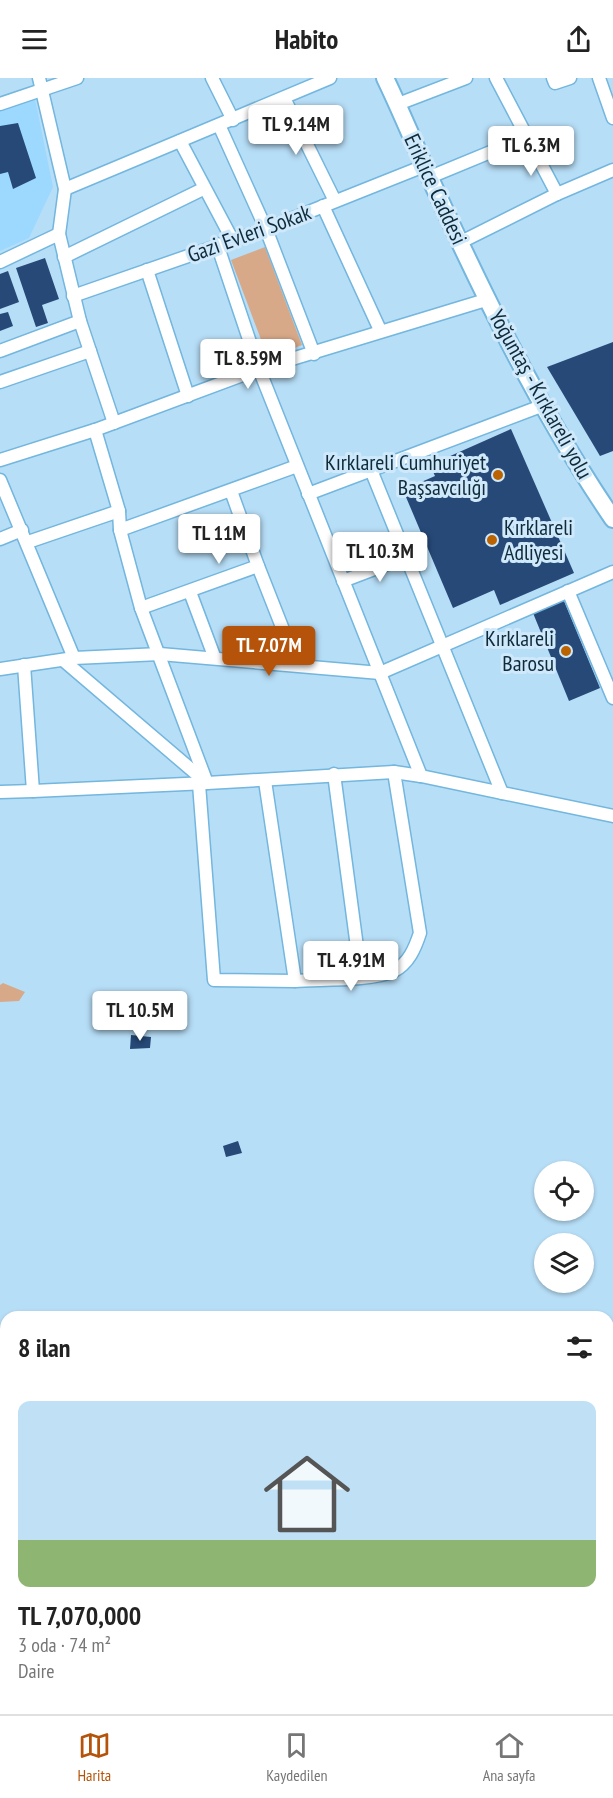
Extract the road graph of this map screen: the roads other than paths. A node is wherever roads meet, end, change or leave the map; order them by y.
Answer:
1 (77, 78) edge
2 (212, 78) edge
3 (330, 78) edge
4 (385, 78) edge
5 (466, 78) edge
6 (496, 78) edge
7 (553, 78) edge
8 (570, 78) edge
9 (599, 78) edge
10 (41, 84) edge
11 (284, 98) junction
12 (0, 104) edge
13 (398, 104) junction
14 (613, 118) edge
15 (233, 120) junction
16 (219, 125) junction
17 (527, 137) junction
18 (180, 141) junction
19 (613, 170) edge
20 (427, 171) junction
21 (65, 189) junction
22 (203, 189) junction
23 (557, 194) junction
24 (335, 201) junction
25 (323, 206) junction
26 (266, 229) junction
27 (59, 234) junction
28 (232, 239) junction
29 (461, 242) junction
30 (217, 244) junction
31 (64, 257) junction
32 (0, 262) edge
33 (147, 270) junction
34 (73, 296) junction
35 (489, 299) junction
36 (80, 321) junction
37 (380, 330) junction
38 (0, 351) edge
39 (90, 351) junction
40 (314, 354) junction
41 (259, 369) junction
42 (0, 382) edge
43 (188, 396) junction
44 (544, 405) junction
45 (114, 423) junction
46 (95, 430) junction
47 (0, 459) edge
48 (297, 466) junction
49 (371, 470) junction
50 (0, 480) edge
51 (231, 491) junction
52 (308, 494) junction
53 (119, 511) junction
54 (613, 519) edge
55 (22, 530) junction
56 (120, 530) junction
57 (0, 539) edge
58 (28, 542) junction
59 (406, 557) junction
60 (258, 566) junction
61 (613, 572) edge
62 (343, 581) junction
63 (568, 591) junction
64 (190, 592) junction
65 (141, 608) junction
66 (442, 646) junction
67 (160, 654) junction
68 (214, 656) junction
69 (68, 659) junction
70 (24, 665) junction
71 (297, 665) junction
72 (0, 669) edge
73 (380, 673) junction
74 (613, 698) edge
75 (394, 772) junction
76 (334, 774) junction
77 (421, 776) junction
78 (265, 781) junction
79 (203, 784) junction
80 (33, 791) junction
81 (0, 792) edge
82 (502, 793) junction
83 (613, 816) edge
84 (361, 976) junction
85 (295, 981) junction

1 - 10 street
2 - 15 street
3 - 11 street
4 - 13 street, Eriklice Caddesi
5 - 13 street
6 - 17 street
7 - 8 street
9 - 14 street
10 - 12 street
10 - 21 street
11 - 15 street
11 - 24 street
13 - 20 street, Eriklice Caddesi
15 - 16 street
16 - 18 street
16 - 26 street
17 - 20 street, Gazi Evleri Sokak
17 - 23 street
18 - 21 street
18 - 22 street
19 - 23 street
20 - 24 street, Gazi Evleri Sokak
20 - 29 street, Eriklice Caddesi
21 - 27 street
22 - 28 street
22 - 31 street
23 - 29 street
24 - 25 street, Gazi Evleri Sokak
25 - 26 street, Gazi Evleri Sokak
25 - 37 street
26 - 28 street, Gazi Evleri Sokak
26 - 40 street
27 - 31 street
27 - 32 street
28 - 30 street, Gazi Evleri Sokak
29 - 35 street, Eriklice Caddesi
30 - 33 street, Gazi Evleri Sokak
30 - 41 street
31 - 34 street
33 - 34 street, Gazi Evleri Sokak
33 - 43 street
34 - 36 street
35 - 37 street
35 - 44 street, Yoğuntaş - Kırklareli yolu
36 - 38 street
36 - 39 street
37 - 40 street
39 - 42 street
39 - 45 street
40 - 41 street
41 - 43 street
41 - 48 street
43 - 45 street
44 - 49 street
44 - 54 street, Yoğuntaş - Kırklareli yolu
45 - 46 street
46 - 47 street
46 - 53 street
48 - 51 street
48 - 52 street
49 - 52 street
49 - 59 street
50 - 55 street
51 - 56 street
51 - 60 street
52 - 62 street
53 - 56 street
53 - 58 street
55 - 57 street
55 - 58 street
56 - 65 street
58 - 69 street
59 - 62 street
59 - 66 street
60 - 64 street
60 - 71 street
61 - 63 street
62 - 73 street
63 - 66 street
63 - 74 street
64 - 65 street
64 - 68 street
65 - 67 street
66 - 73 street
66 - 82 street
67 - 68 street
67 - 69 street
67 - 79 street
68 - 71 street
69 - 70 street
69 - 79 street
70 - 72 street
70 - 80 street
71 - 73 street
73 - 77 street
75 - 76 street
75 - 77 street
75 - 84 street
76 - 78 street
76 - 84 street
77 - 82 street
78 - 79 street
78 - 85 street
79 - 80 street
79 - 85 street
80 - 81 street
82 - 83 street
84 - 85 street

